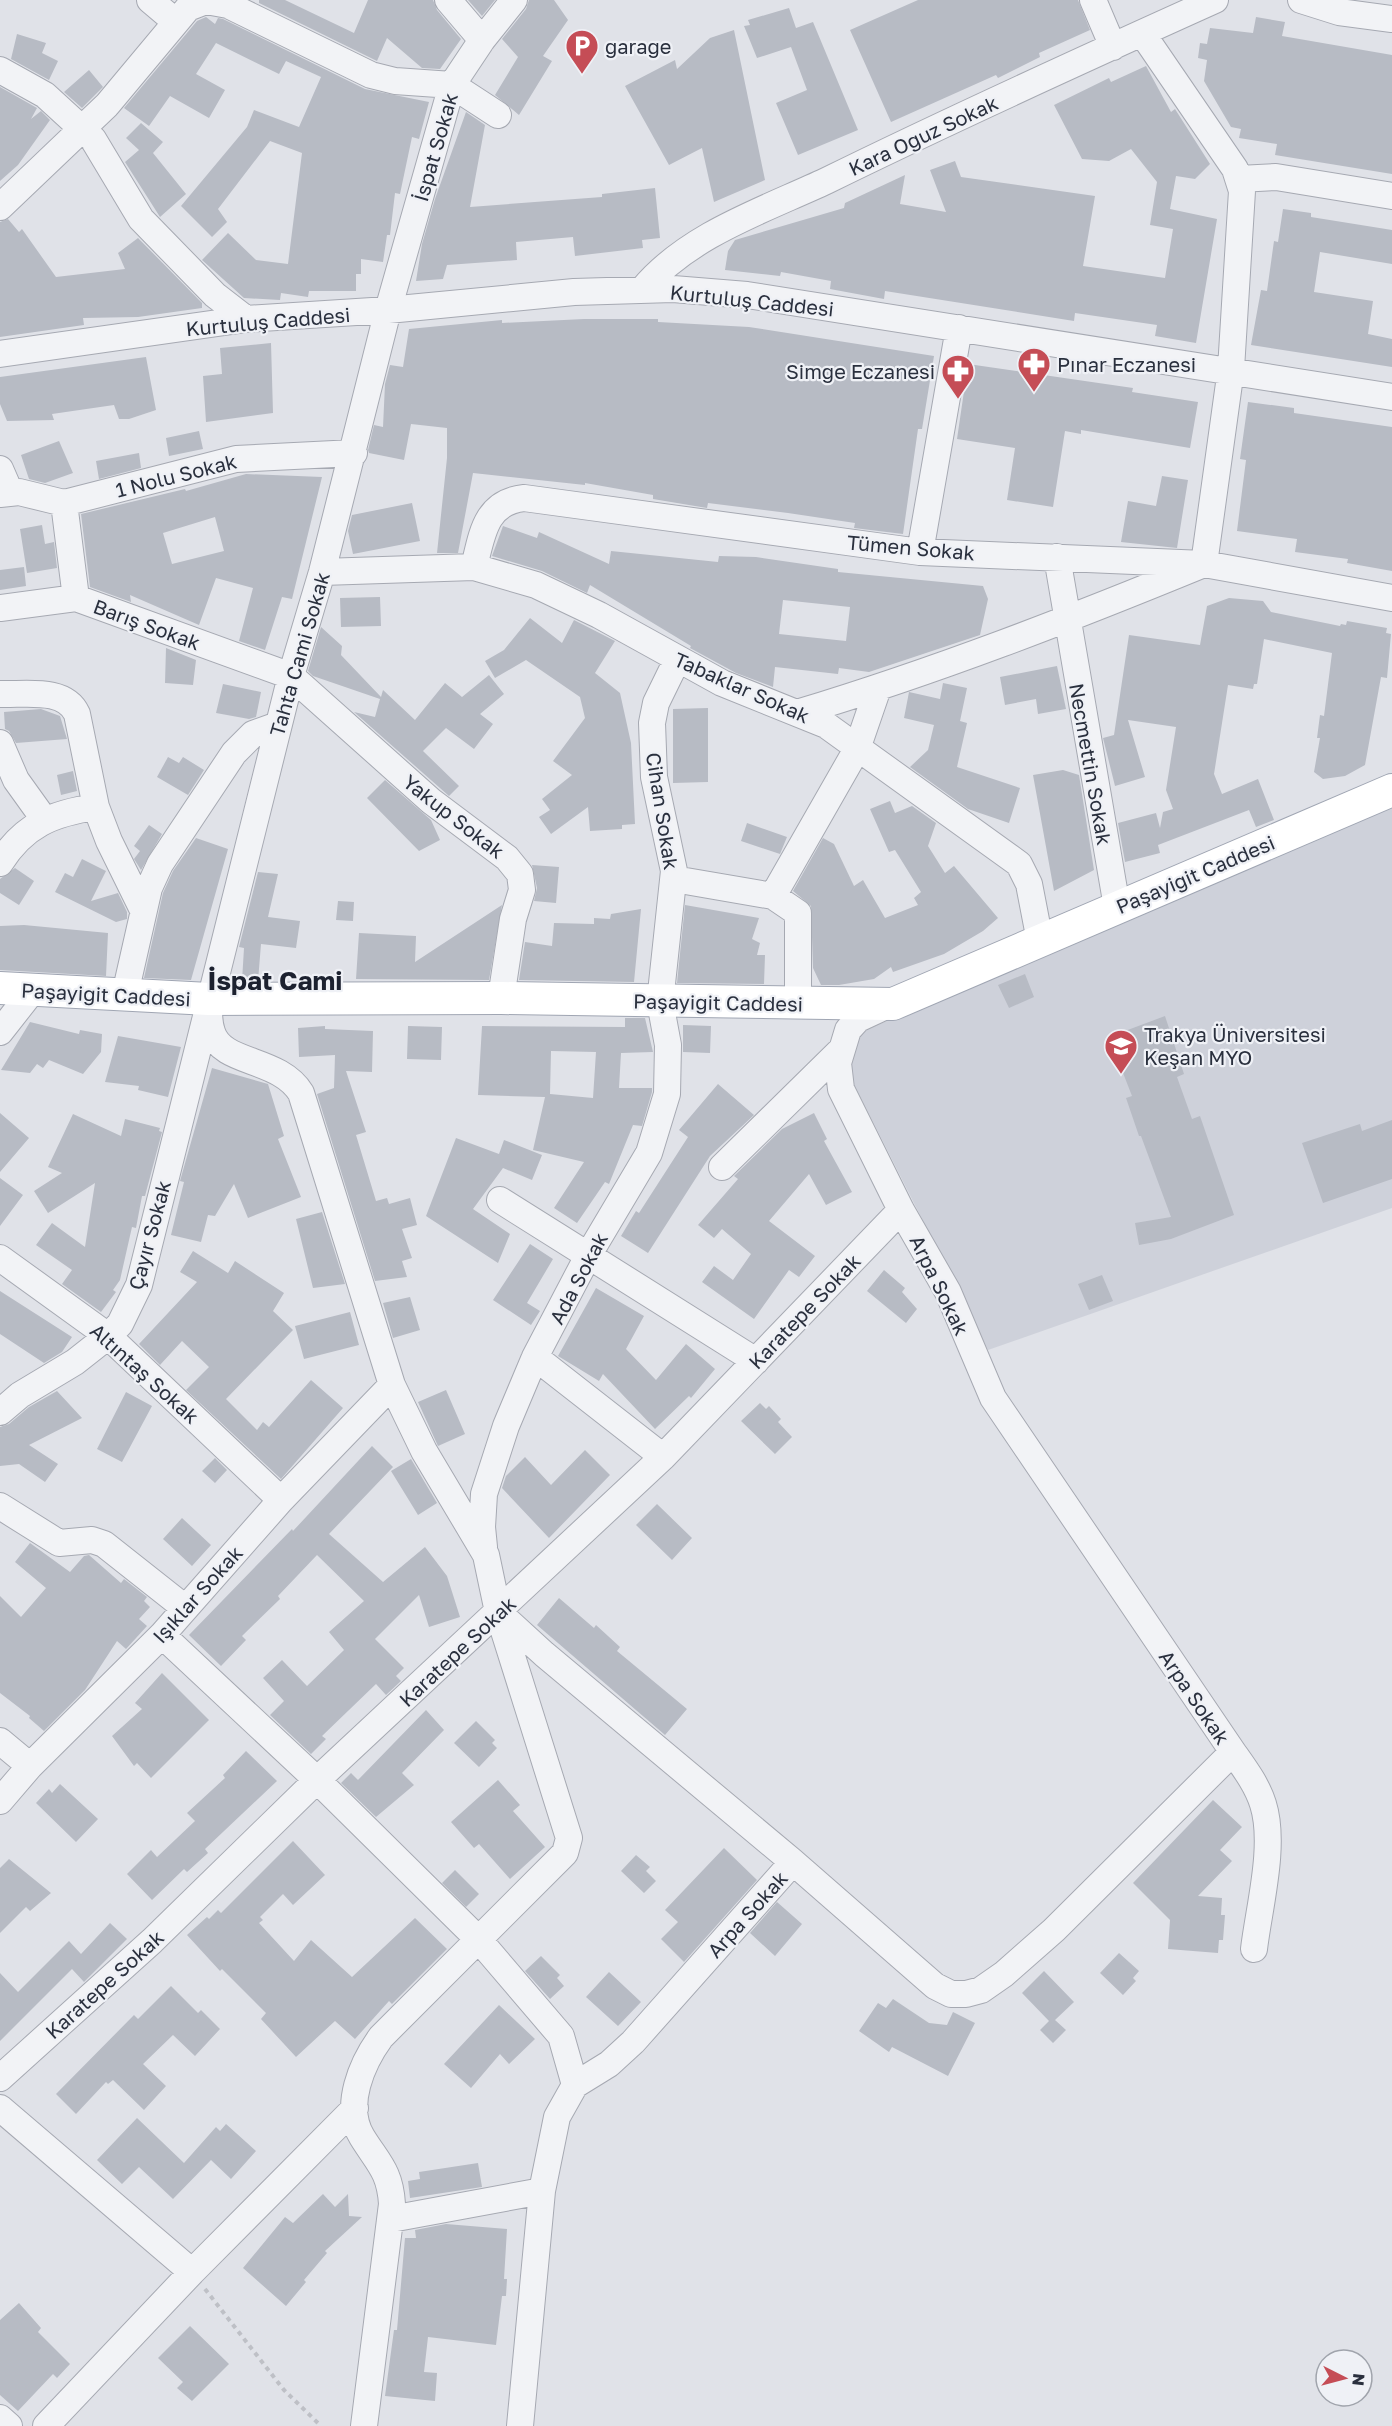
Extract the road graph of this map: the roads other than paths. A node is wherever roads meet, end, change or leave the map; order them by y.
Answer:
1 (150, 0) edge
2 (448, 0) edge
3 (514, 0) edge
4 (1093, 0) edge
5 (1215, 0) edge
6 (1300, 0) edge
7 (1392, 19) edge
8 (176, 22) junction
9 (1142, 33) junction
10 (482, 40) junction
11 (1113, 46) junction
12 (0, 70) edge
13 (452, 85) junction
14 (498, 115) dead end
15 (83, 129) junction
16 (1239, 179) junction
17 (1392, 196) edge
18 (0, 207) edge
19 (643, 289) junction
20 (388, 310) junction
21 (246, 319) junction
22 (959, 328) junction
23 (0, 354) edge
24 (1231, 369) junction
25 (1392, 397) edge
26 (354, 453) junction
27 (3, 485) edge
28 (64, 503) junction
29 (920, 552) junction
30 (1058, 557) junction
31 (1204, 564) junction
32 (474, 567) junction
33 (322, 572) junction
34 (76, 598) junction
35 (1392, 598) edge
36 (0, 608) edge
37 (1066, 621) junction
38 (677, 660) junction
39 (291, 676) junction
40 (878, 688) junction
41 (0, 694) edge
42 (797, 712) junction
43 (278, 725) junction
44 (0, 742) edge
45 (857, 749) junction
46 (1392, 790) edge
47 (96, 807) junction
48 (44, 819) junction
49 (0, 863) edge
50 (674, 879) junction
51 (773, 896) junction
52 (1117, 907) junction
53 (143, 910) junction
54 (1040, 941) junction
55 (0, 988) edge
56 (33, 990) junction
57 (124, 994) junction
58 (501, 998) junction
59 (209, 999) junction
60 (660, 1002) junction
61 (810, 1003) junction
62 (893, 1004) junction
63 (0, 1032) edge
64 (842, 1044) junction
65 (722, 1167) dead end
66 (500, 1200) dead end
67 (901, 1210) junction
68 (589, 1254) junction
69 (0, 1258) edge
70 (108, 1336) junction
71 (536, 1357) junction
72 (756, 1361) junction
73 (392, 1385) junction
74 (0, 1412) edge
75 (663, 1457) junction
76 (281, 1500) junction
77 (0, 1506) edge
78 (486, 1555) junction
79 (534, 1578) junction
80 (185, 1608) junction
81 (498, 1612) junction
82 (162, 1635) junction
83 (0, 1741) edge
84 (1233, 1752) junction
85 (30, 1766) junction
86 (317, 1780) junction
87 (0, 1801) edge
88 (793, 1862) junction
89 (479, 1940) junction
90 (1254, 1949) dead end
91 (0, 2078) edge
92 (575, 2085) junction
93 (0, 2108) edge
94 (355, 2108) junction
95 (361, 2136) junction
96 (322, 2140) junction
97 (542, 2191) junction
98 (392, 2219) junction
99 (192, 2272) junction
100 (0, 2418) edge
101 (9, 2426) edge
102 (46, 2426) edge
103 (364, 2426) edge
104 (520, 2426) edge

1 - 8 street
2 - 10 street
3 - 10 street, İspat Sokak
4 - 11 street
5 - 9 street, Kara Oğuz Sokak
6 - 7 street
8 - 13 street
8 - 15 street
9 - 11 street, Kara Oğuz Sokak
9 - 16 street
10 - 13 street, İspat Sokak
11 - 19 street, Kara Oğuz Sokak
12 - 15 street
13 - 14 street
13 - 20 street, İspat Sokak
15 - 18 street
15 - 21 street
16 - 17 street
16 - 24 street
19 - 20 street, Kurtuluş Caddesi
19 - 22 street, Kurtuluş Caddesi
20 - 21 street, Kurtuluş Caddesi
20 - 26 street, Tahta Cami Sokak
21 - 23 street, Kurtuluş Caddesi
22 - 24 street, Kurtuluş Caddesi
22 - 29 street
24 - 25 street, Kurtuluş Caddesi
24 - 31 street
26 - 28 street, 1 Nolu Sokak
26 - 33 street, Tahta Cami Sokak
27 - 28 street, 1 Nolu Sokak
28 - 34 street
29 - 30 street, Tümen Sokak
29 - 32 street, Tümen Sokak
30 - 31 street, Tümen Sokak
30 - 37 street, Necmettin Sokak
31 - 35 street, Tümen Sokak
31 - 37 street
32 - 33 street, Tabaklar Sokak
32 - 38 street, Tabaklar Sokak
33 - 39 street, Tahta Cami Sokak
34 - 36 street, Barış Sokak
34 - 39 street, Barış Sokak
37 - 40 street
37 - 52 street, Necmettin Sokak
38 - 42 street, Tabaklar Sokak
38 - 50 street, Cihan Sokak
39 - 43 street, Tahta Cami Sokak
39 - 58 street, Yakup Sokak
40 - 42 street
40 - 45 street
41 - 47 street
42 - 45 street, Tabaklar Sokak
43 - 53 street
43 - 59 street, Tahta Cami Sokak
44 - 48 street
45 - 51 street
45 - 54 street, Tabaklar Sokak
46 - 52 main road, Paşayiğit Caddesi
47 - 48 street
47 - 53 street
48 - 49 street
50 - 51 street
50 - 60 street, Cihan Sokak
51 - 61 street
52 - 54 main road, Paşayiğit Caddesi
53 - 57 street
54 - 62 main road, Paşayiğit Caddesi
55 - 56 main road, Paşayiğit Caddesi
56 - 57 main road, Paşayiğit Caddesi
56 - 63 street
57 - 59 main road, Paşayiğit Caddesi
58 - 59 main road, Paşayiğit Caddesi
58 - 60 main road, Paşayiğit Caddesi
59 - 70 street, Çayır Sokak
59 - 73 street
60 - 61 main road, Paşayiğit Caddesi
60 - 68 street, Ada Sokak
61 - 62 main road, Paşayiğit Caddesi
61 - 64 street, Arpa Sokak
62 - 64 street
64 - 65 street
64 - 67 street, Arpa Sokak
66 - 68 street
67 - 72 street, Karatepe Sokak
67 - 84 street, Arpa Sokak
68 - 71 street, Ada Sokak
68 - 72 street
69 - 70 street, Altıntaş Sokak
70 - 74 street, Çayır Sokak
70 - 76 street, Altıntaş Sokak
71 - 75 street
71 - 78 street, Ada Sokak
72 - 75 street, Karatepe Sokak
73 - 76 street, Işıklar Sokak
73 - 78 street
75 - 79 street, Karatepe Sokak
76 - 80 street, Işıklar Sokak
77 - 80 street
78 - 79 street
78 - 81 street
79 - 81 street, Karatepe Sokak
80 - 82 street, Işıklar Sokak
81 - 86 street, Karatepe Sokak
81 - 88 street
81 - 89 street
82 - 85 street, Işıklar Sokak
82 - 86 street
83 - 85 street
84 - 88 street, Arpa Sokak
84 - 90 street
85 - 87 street, Işıklar Sokak
86 - 89 street
86 - 91 street, Karatepe Sokak
88 - 92 street, Arpa Sokak
89 - 92 street
89 - 94 street
92 - 97 street
93 - 99 street
94 - 95 street
94 - 96 street
95 - 96 street
95 - 98 street
96 - 99 street
97 - 98 street
97 - 104 street
98 - 103 street
99 - 102 street
100 - 101 street

